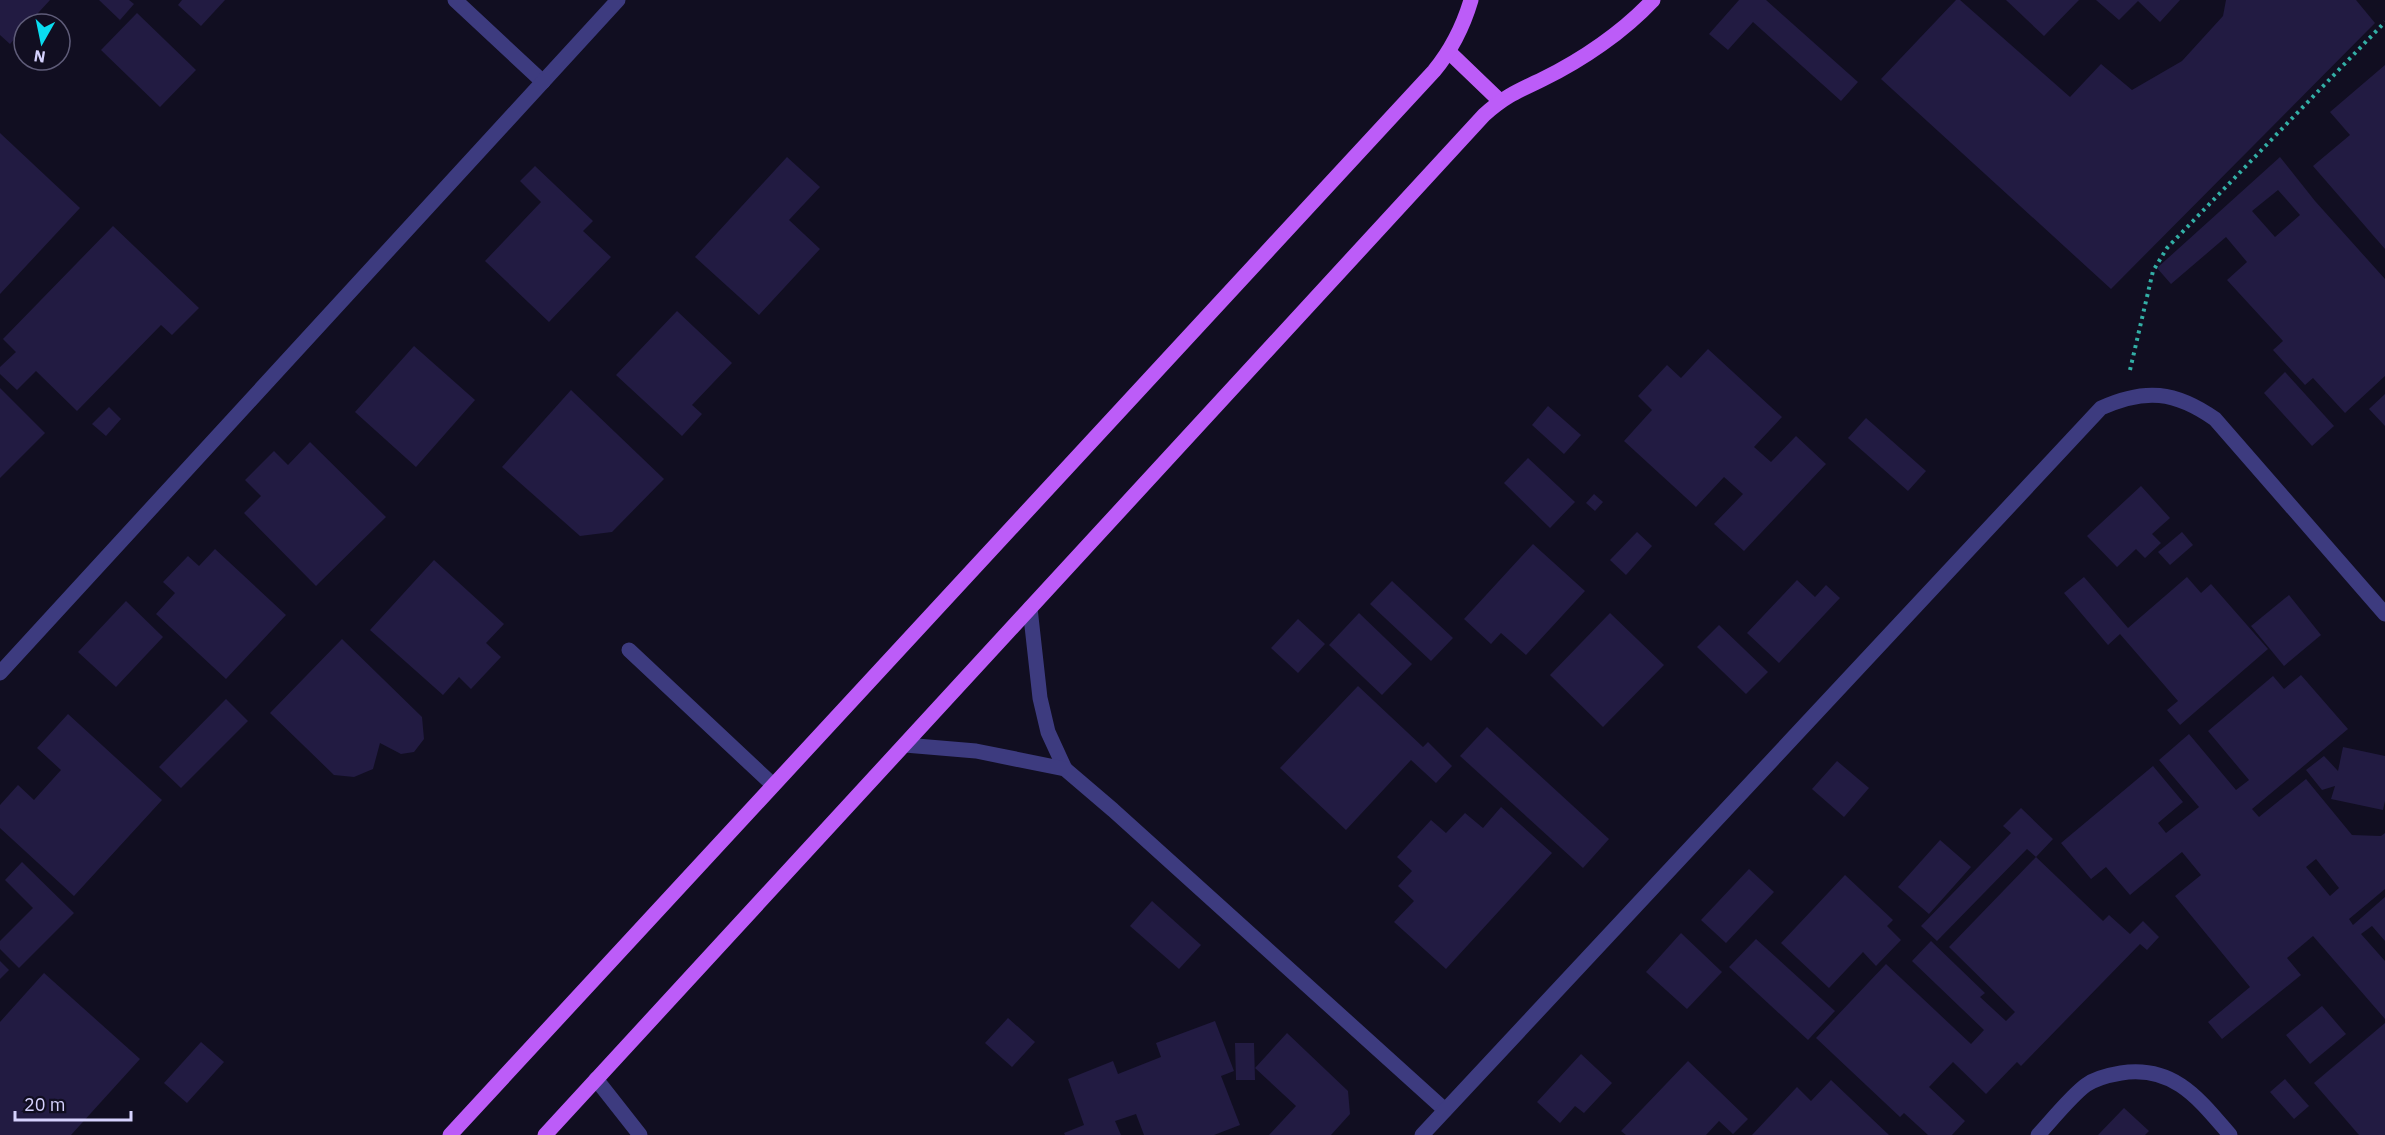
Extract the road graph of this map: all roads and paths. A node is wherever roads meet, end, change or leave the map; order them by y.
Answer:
1 (454, 0) edge
2 (618, 0) edge
3 (1471, 0) edge
4 (1653, 0) edge
5 (2385, 22) edge
6 (1449, 52) junction
7 (543, 82) junction
8 (1500, 101) junction
9 (2123, 398) junction
10 (1030, 608) junction
11 (2385, 614) edge
12 (629, 650) dead end
13 (0, 673) edge
14 (904, 745) junction
15 (1065, 770) junction
16 (773, 785) junction
17 (596, 1079) junction
18 (1445, 1110) junction
19 (450, 1135) edge
20 (545, 1135) edge
21 (640, 1135) edge
22 (1422, 1135) edge
23 (2038, 1135) edge
24 (2230, 1135) edge

1 - 7 street
2 - 7 street
3 - 6 main road
4 - 8 main road
5 - 9 path
6 - 8 main road
6 - 16 main road
7 - 13 street
8 - 10 main road
9 - 11 street
9 - 18 street
10 - 14 main road
10 - 15 street
12 - 16 street
14 - 15 street
14 - 17 main road
15 - 18 street
16 - 19 main road
17 - 20 main road
17 - 21 street
18 - 22 street
23 - 24 street

